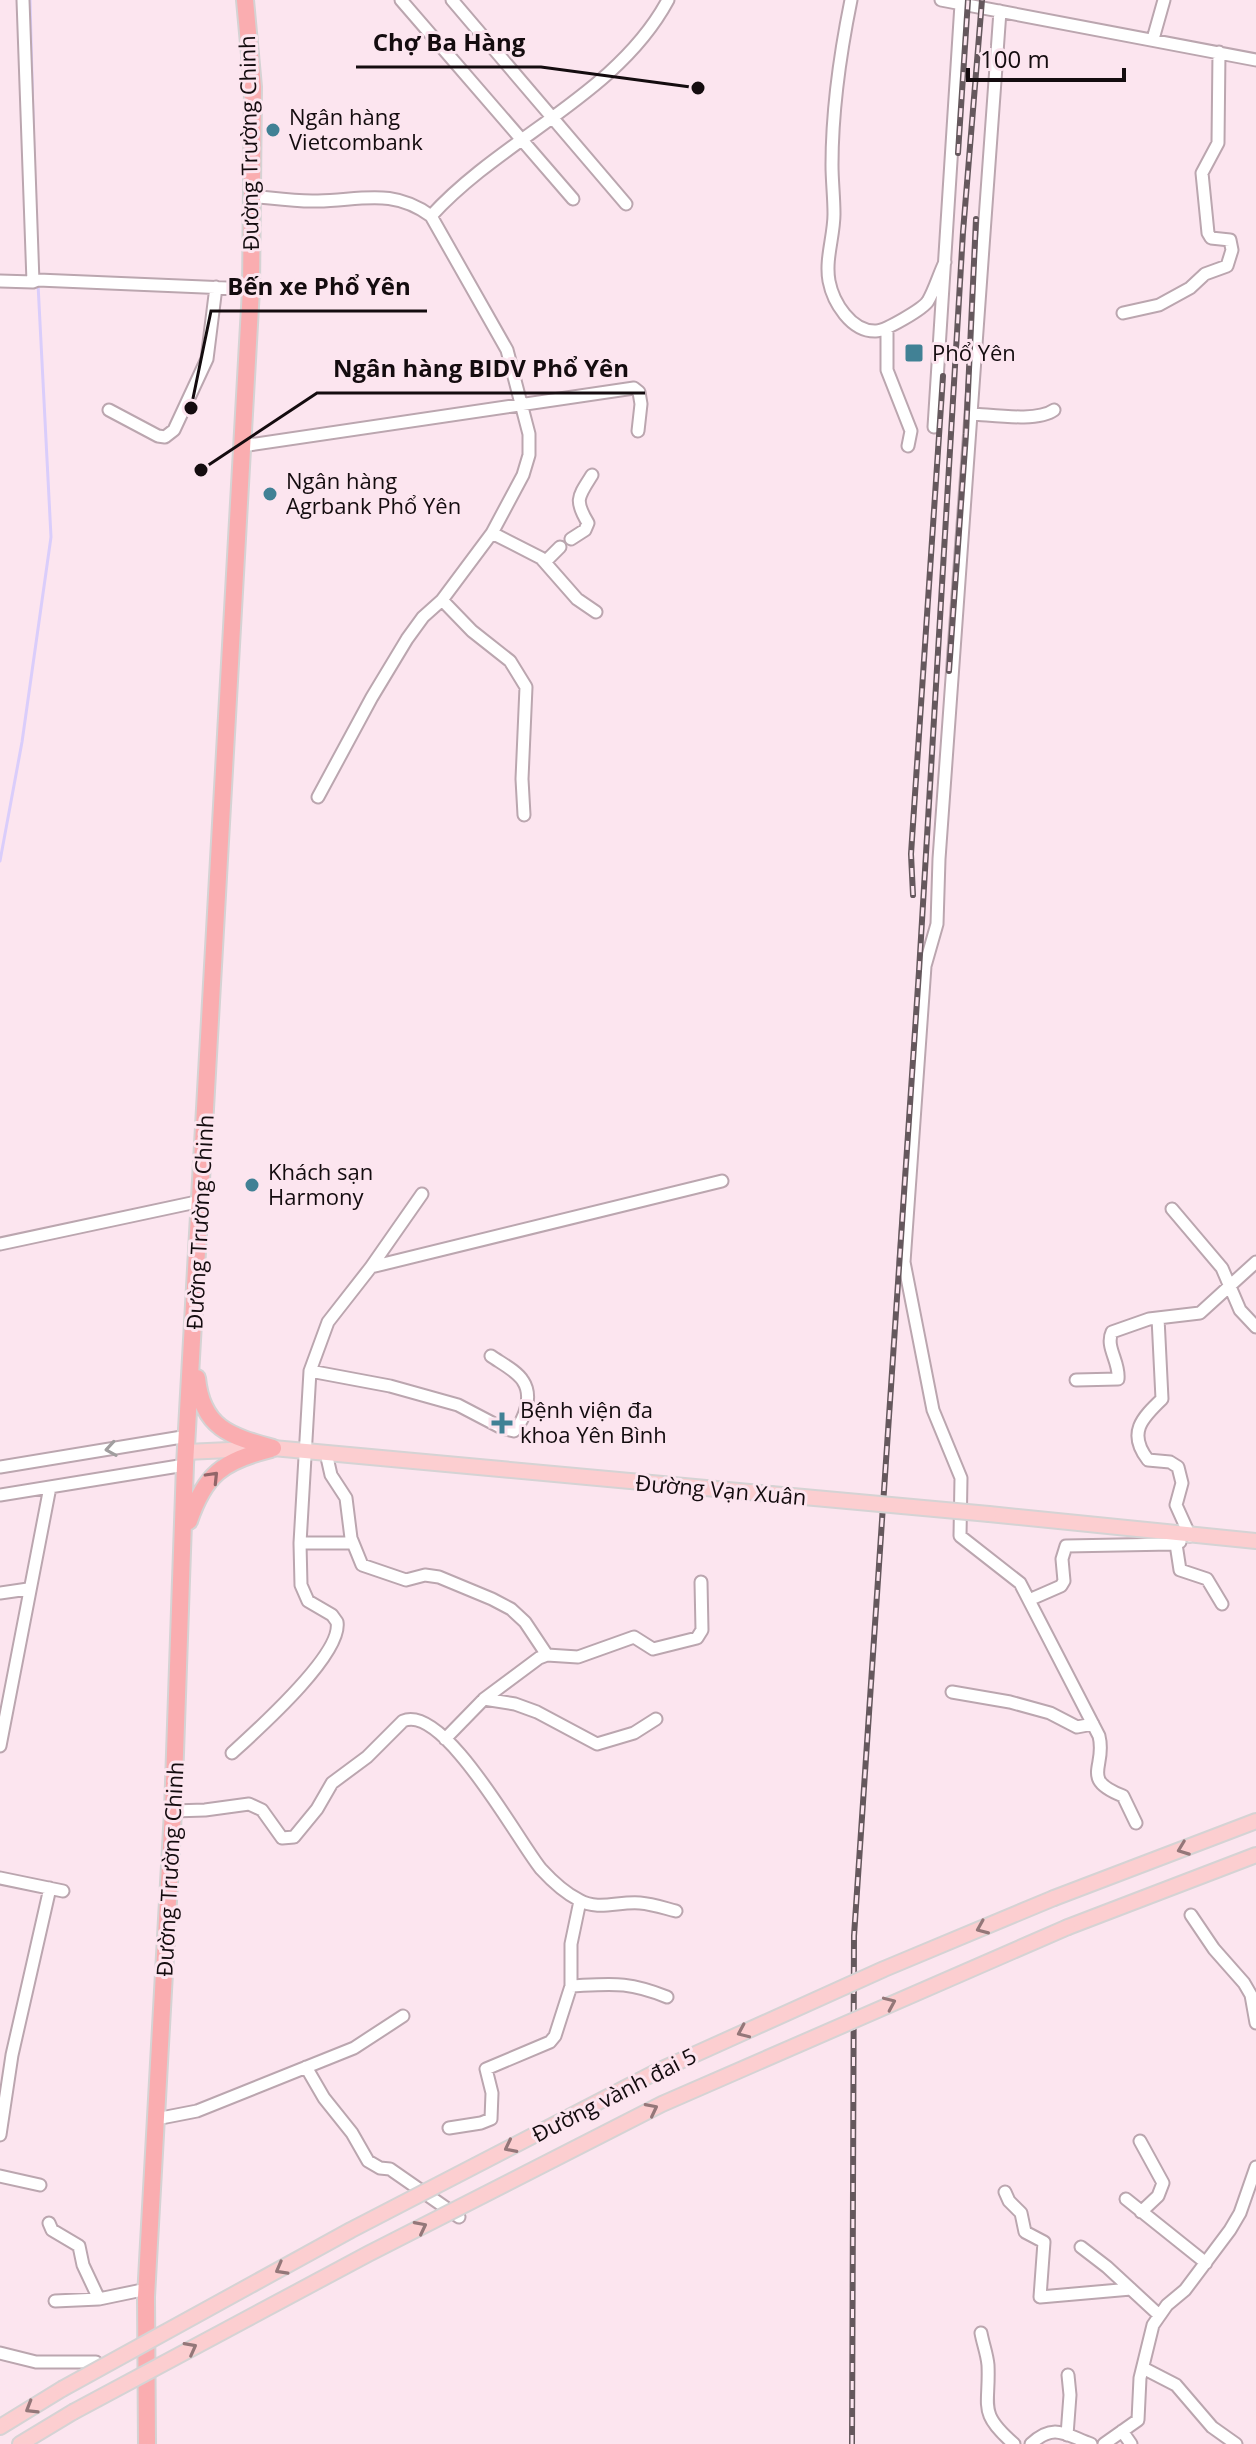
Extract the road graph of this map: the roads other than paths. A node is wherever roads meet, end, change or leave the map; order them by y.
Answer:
1 (23, 0) edge
2 (245, 0) edge
3 (401, 0) edge
4 (452, 0) edge
5 (668, 0) edge
6 (851, 0) edge
7 (941, 0) edge
8 (1164, 0) edge
9 (961, 4) junction
10 (1000, 11) junction
11 (1153, 39) junction
12 (1219, 52) junction
13 (1256, 60) edge
14 (550, 117) junction
15 (520, 140) junction
16 (250, 196) junction
17 (573, 199) dead end
18 (626, 204) dead end
19 (431, 216) junction
20 (945, 262) junction
21 (0, 281) edge
22 (33, 282) junction
23 (216, 287) junction
24 (251, 289) junction
25 (1123, 313) dead end
26 (887, 328) junction
27 (523, 406) junction
28 (109, 410) dead end
29 (1054, 410) dead end
30 (973, 414) junction
31 (934, 427) dead end
32 (638, 431) dead end
33 (242, 446) junction
34 (908, 446) dead end
35 (592, 475) dead end
36 (492, 533) junction
37 (571, 539) dead end
38 (560, 547) dead end
39 (545, 562) junction
40 (442, 600) junction
41 (596, 612) dead end
42 (318, 797) dead end
43 (524, 815) dead end
44 (722, 1181) dead end
45 (422, 1194) dead end
46 (201, 1201) junction
47 (1172, 1209) dead end
48 (0, 1244) edge
49 (1256, 1262) edge
50 (371, 1267) junction
51 (1231, 1287) junction
52 (1158, 1318) junction
53 (1256, 1327) edge
54 (194, 1341) junction
55 (491, 1356) dead end
56 (310, 1371) junction
57 (1076, 1380) dead end
58 (273, 1448) junction
59 (186, 1451) junction
60 (304, 1451) junction
61 (326, 1453) junction
62 (0, 1467) edge
63 (50, 1487) junction
64 (0, 1495) edge
65 (183, 1538) junction
66 (1182, 1539) junction
67 (1256, 1541) edge
68 (300, 1543) junction
69 (352, 1543) junction
70 (701, 1582) dead end
71 (28, 1589) junction
72 (0, 1593) edge
73 (1029, 1600) junction
74 (1222, 1604) dead end
75 (547, 1655) junction
76 (952, 1692) dead end
77 (5, 1698) edge
78 (484, 1699) junction
79 (656, 1719) dead end
80 (1093, 1724) junction
81 (445, 1739) junction
82 (0, 1746) edge
83 (232, 1753) dead end
84 (173, 1811) junction
85 (1256, 1821) edge
86 (1136, 1823) dead end
87 (1256, 1855) edge
88 (0, 1878) edge
89 (50, 1888) junction
90 (63, 1891) dead end
91 (580, 1901) junction
92 (676, 1911) dead end
93 (1191, 1915) dead end
94 (571, 1986) junction
95 (667, 1997) dead end
96 (403, 2016) dead end
97 (1256, 2023) edge
98 (6, 2054) edge
99 (306, 2067) junction
100 (156, 2119) junction
101 (449, 2128) dead end
102 (0, 2135) edge
103 (1140, 2141) dead end
104 (1256, 2167) edge
105 (0, 2176) edge
106 (40, 2185) dead end
107 (1005, 2192) dead end
108 (1126, 2199) dead end
109 (1141, 2212) junction
110 (459, 2217) dead end
111 (49, 2223) dead end
112 (1081, 2247) dead end
113 (1206, 2263) junction
114 (147, 2289) junction
115 (1131, 2289) junction
116 (99, 2299) junction
117 (55, 2301) dead end
118 (1159, 2315) junction
119 (981, 2333) dead end
120 (0, 2353) edge
121 (96, 2362) dead end
122 (1143, 2368) junction
123 (1068, 2375) dead end
124 (0, 2427) edge
125 (1122, 2431) junction
126 (1067, 2435) junction
127 (20, 2444) edge
128 (147, 2444) edge
129 (1014, 2444) edge
130 (1031, 2444) edge
131 (1091, 2444) edge
132 (1104, 2444) edge
133 (1131, 2444) edge
134 (1236, 2444) edge

1 - 22 street
2 - 16 highway, Đường Trường Chinh
3 - 15 street
4 - 14 street
5 - 14 street
6 - 26 street
7 - 9 street
8 - 11 street
9 - 10 street
9 - 20 street
10 - 11 street
10 - 30 street
11 - 12 street
12 - 13 street
12 - 25 street
14 - 15 street
14 - 18 street
15 - 17 street
15 - 19 street
16 - 19 street
16 - 24 highway, Đường Trường Chinh
19 - 27 street
20 - 26 street
20 - 31 street
21 - 22 street
22 - 23 street
23 - 24 street
23 - 28 street
24 - 33 highway, Đường Trường Chinh
26 - 34 street
27 - 32 street
27 - 33 street
27 - 36 street
29 - 30 street
30 - 73 street
33 - 46 highway, Đường Trường Chinh
35 - 37 street
36 - 39 street
36 - 40 street
38 - 39 street
39 - 41 street
40 - 42 street
40 - 43 street
44 - 50 street
45 - 50 street
46 - 48 street
46 - 54 highway, Đường Trường Chinh
47 - 51 street
49 - 51 street
50 - 56 street
51 - 52 street
51 - 53 street
52 - 57 street
52 - 66 street
54 - 58 highway
54 - 59 highway, Đường Trường Chinh
55 - 56 street
56 - 60 street
58 - 59 main road, Đường Vạn Xuân
58 - 60 main road, Đường Vạn Xuân
65 -> 58 highway
59 -> 62 street, Đường Vạn Xuân
59 - 63 street, Đường Vạn Xuân
59 - 65 highway, Đường Trường Chinh
60 - 61 main road, Đường Vạn Xuân
60 - 68 street
61 - 66 main road, Đường Vạn Xuân, bridge
61 - 69 street
63 - 64 street, Đường Vạn Xuân
63 - 71 street
65 - 84 highway, Đường Trường Chinh
66 - 67 main road, Đường Vạn Xuân
66 - 73 street
66 - 74 street
68 - 69 street
68 - 83 street
69 - 75 street
70 - 75 street
71 - 72 street
71 - 77 street
73 - 80 street
75 - 78 street
76 - 80 street
77 - 82 street
78 - 79 street
78 - 81 street
80 - 86 street
81 - 84 street
81 - 91 street
84 - 100 highway, Đường Trường Chinh
85 -> 124 main road, Đường vành đai 5, bridge
127 -> 87 main road, Đường vành đai 5, bridge
88 - 89 street
89 - 90 street
89 - 98 street
91 - 92 street
91 - 94 street
93 - 97 street
94 - 95 street
94 - 101 street
96 - 99 street
98 - 102 street
99 - 100 street
99 - 110 street
100 - 114 highway, Đường Trường Chinh
103 - 109 street
104 - 113 street
105 - 106 street
107 - 115 street
108 - 109 street
109 - 113 street
111 - 116 street
112 - 115 street
113 - 118 street
114 - 116 street
114 - 128 highway, Đường Trường Chinh
115 - 118 street
116 - 117 street
118 - 122 street
119 - 129 street
120 - 121 street
122 - 125 street
122 - 134 street
123 - 126 street
125 - 132 street
125 - 133 street
126 - 130 street
126 - 131 street

